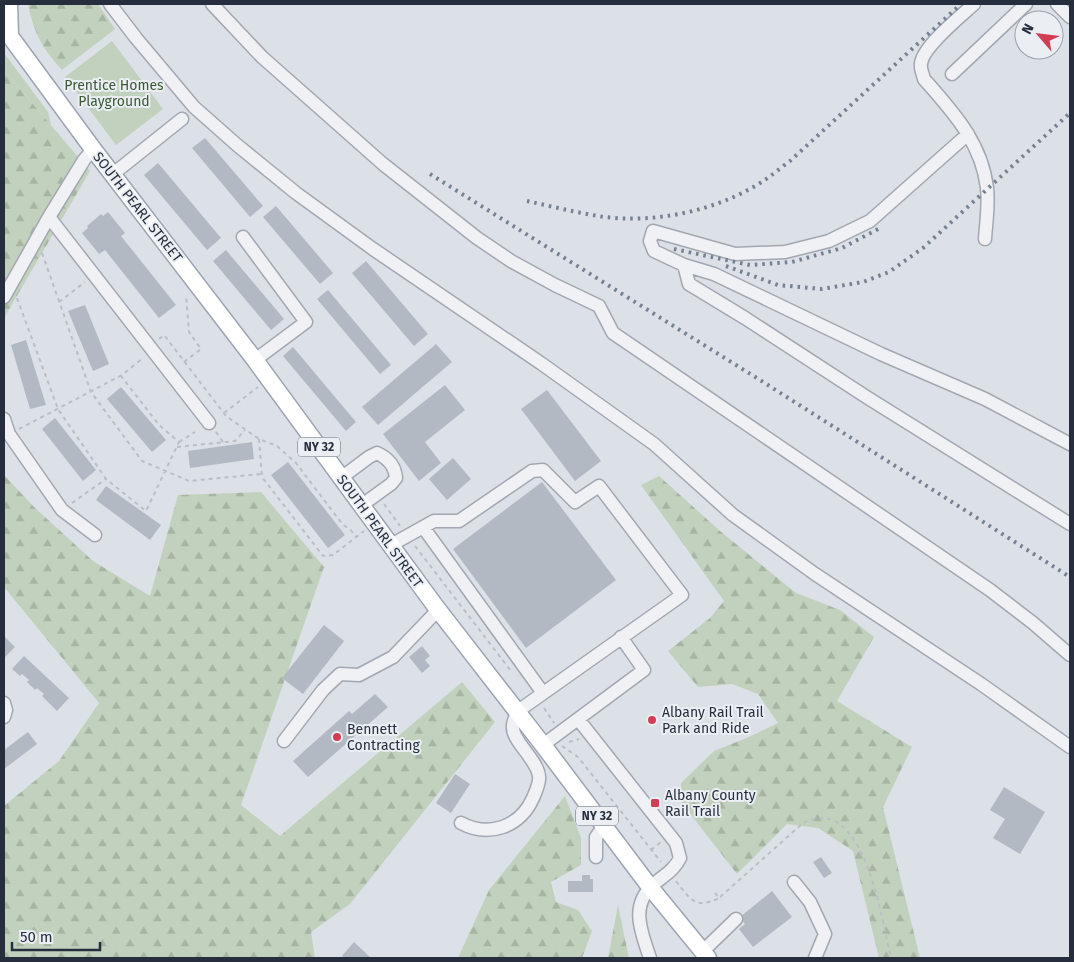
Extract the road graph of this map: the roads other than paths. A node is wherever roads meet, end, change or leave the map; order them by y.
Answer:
1 (9, 4) edge
2 (110, 4) edge
3 (212, 4) edge
4 (974, 4) edge
5 (1026, 4) edge
6 (1057, 4) edge
7 (1070, 17) edge
8 (7, 31) edge
9 (952, 74) dead end
10 (182, 119) dead end
11 (968, 134) junction
12 (93, 149) junction
13 (113, 174) junction
14 (49, 217) junction
15 (242, 238) dead end
16 (985, 239) dead end
17 (684, 265) junction
18 (5, 295) edge
19 (255, 360) junction
20 (4, 419) edge
21 (209, 423) dead end
22 (1070, 444) edge
23 (346, 474) junction
24 (362, 505) junction
25 (428, 524) junction
26 (1070, 524) edge
27 (95, 535) dead end
28 (391, 545) junction
29 (438, 610) junction
30 (622, 637) junction
31 (1070, 654) edge
32 (543, 693) junction
33 (4, 703) edge
34 (518, 711) junction
35 (4, 717) edge
36 (578, 719) junction
37 (284, 741) dead end
38 (543, 744) junction
39 (1070, 747) edge
40 (461, 823) dead end
41 (604, 826) junction
42 (596, 857) dead end
43 (794, 882) dead end
44 (650, 887) junction
45 (736, 919) dead end
46 (705, 955) edge
47 (650, 958) edge
48 (815, 958) edge

1 - 8 main road, NY 32
2 - 39 street
3 - 31 street
4 - 11 street
5 - 9 street
6 - 7 street
8 - 12 main road, SOUTH PEARL STREET / NY 32
10 - 13 street
11 - 16 street
11 - 17 street
12 - 13 main road, SOUTH PEARL STREET / NY 32
12 - 14 street
13 - 19 main road, SOUTH PEARL STREET / NY 32
14 - 18 street
14 - 21 street
15 - 19 street
17 - 22 street
17 - 26 street
19 - 23 main road, SOUTH PEARL STREET / NY 32
20 - 27 street
23 - 24 main road, SOUTH PEARL STREET / NY 32
23 - 24 street
24 - 28 main road, SOUTH PEARL STREET / NY 32
25 - 28 street
25 - 30 street
25 - 32 street
28 - 29 main road, SOUTH PEARL STREET / NY 32
29 - 34 main road, SOUTH PEARL STREET / NY 32
29 - 37 street
30 - 32 street
30 - 36 street
32 - 34 street
33 - 35 street
34 - 38 main road, SOUTH PEARL STREET / NY 32
34 - 40 street
36 - 38 street
36 - 44 street
38 - 41 main road, SOUTH PEARL STREET / NY 32
41 - 42 street
41 - 44 main road, SOUTH PEARL STREET / NY 32
43 - 48 street
44 - 46 main road, SOUTH PEARL STREET / NY 32
44 - 47 street
45 - 46 street

